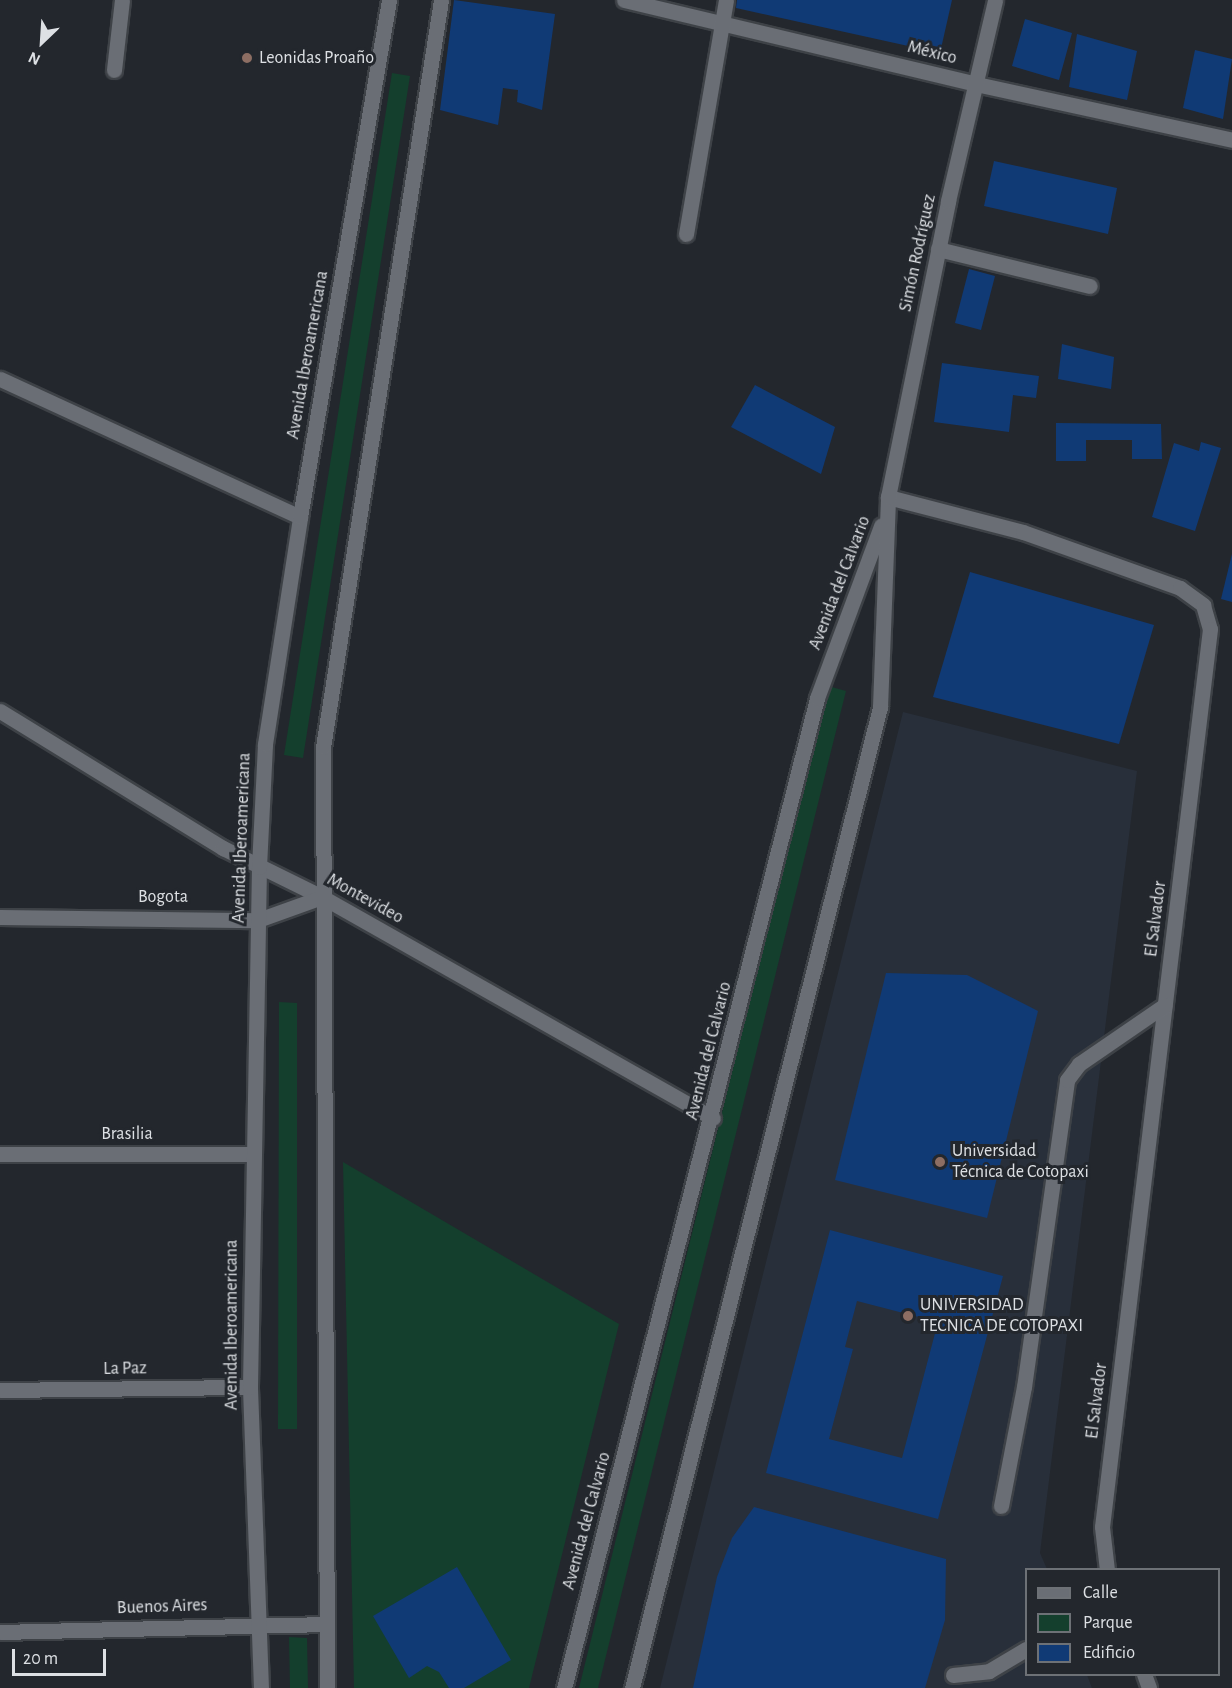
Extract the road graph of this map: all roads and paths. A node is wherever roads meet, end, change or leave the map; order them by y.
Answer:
1 (122, 0) edge
2 (389, 0) edge
3 (441, 0) edge
4 (624, 0) edge
5 (726, 0) edge
6 (995, 0) edge
7 (722, 21) junction
8 (114, 70) dead end
9 (976, 84) junction
10 (1232, 140) edge
11 (686, 234) dead end
12 (938, 249) junction
13 (1090, 286) dead end
14 (0, 379) edge
15 (888, 497) junction
16 (886, 515) junction
17 (300, 517) junction
18 (0, 711) edge
19 (259, 867) junction
20 (322, 897) junction
21 (0, 916) edge
22 (258, 920) junction
23 (1165, 1005) junction
24 (713, 1118) junction
25 (0, 1154) edge
26 (254, 1154) junction
27 (250, 1388) junction
28 (0, 1390) edge
29 (1001, 1506) dead end
30 (1107, 1568) edge
31 (257, 1623) junction
32 (326, 1624) junction
33 (0, 1632) edge
34 (1025, 1650) edge
35 (953, 1675) dead end
36 (261, 1688) edge
37 (327, 1688) edge
38 (564, 1688) edge
39 (632, 1688) edge

1 - 8 street
2 - 17 street, Avenida Iberoamericana
3 - 20 street
4 - 7 street, México
5 - 7 street
6 - 9 street, Simón Rodríguez
7 - 9 street, México
7 - 11 street
9 - 10 street, México
9 - 12 street, Simón Rodríguez
12 - 13 street
12 - 15 street, Simón Rodríguez
14 - 17 street
15 - 16 street, Simón Rodríguez
15 - 23 street, El Salvador
16 - 24 street, Avenida del Calvario
16 - 39 street, Avenida del Calvario
17 - 19 street, Avenida Iberoamericana
18 - 19 street, Montevideo
19 - 20 street, Montevideo
19 - 22 street, Avenida Iberoamericana
20 - 22 street, Bogota
20 - 24 street, Montevideo
20 - 32 street
21 - 22 street, Bogota
22 - 26 street, Avenida Iberoamericana
23 - 29 street
23 - 30 street, El Salvador
24 - 38 street, Avenida del Calvario
25 - 26 street, Brasilia
26 - 27 street, Avenida Iberoamericana
27 - 28 street, La Paz
27 - 31 street, Avenida Iberoamericana
31 - 32 street, Buenos Aires
31 - 33 street, Buenos Aires
31 - 36 street, Avenida Iberoamericana
32 - 37 street
34 - 35 street

